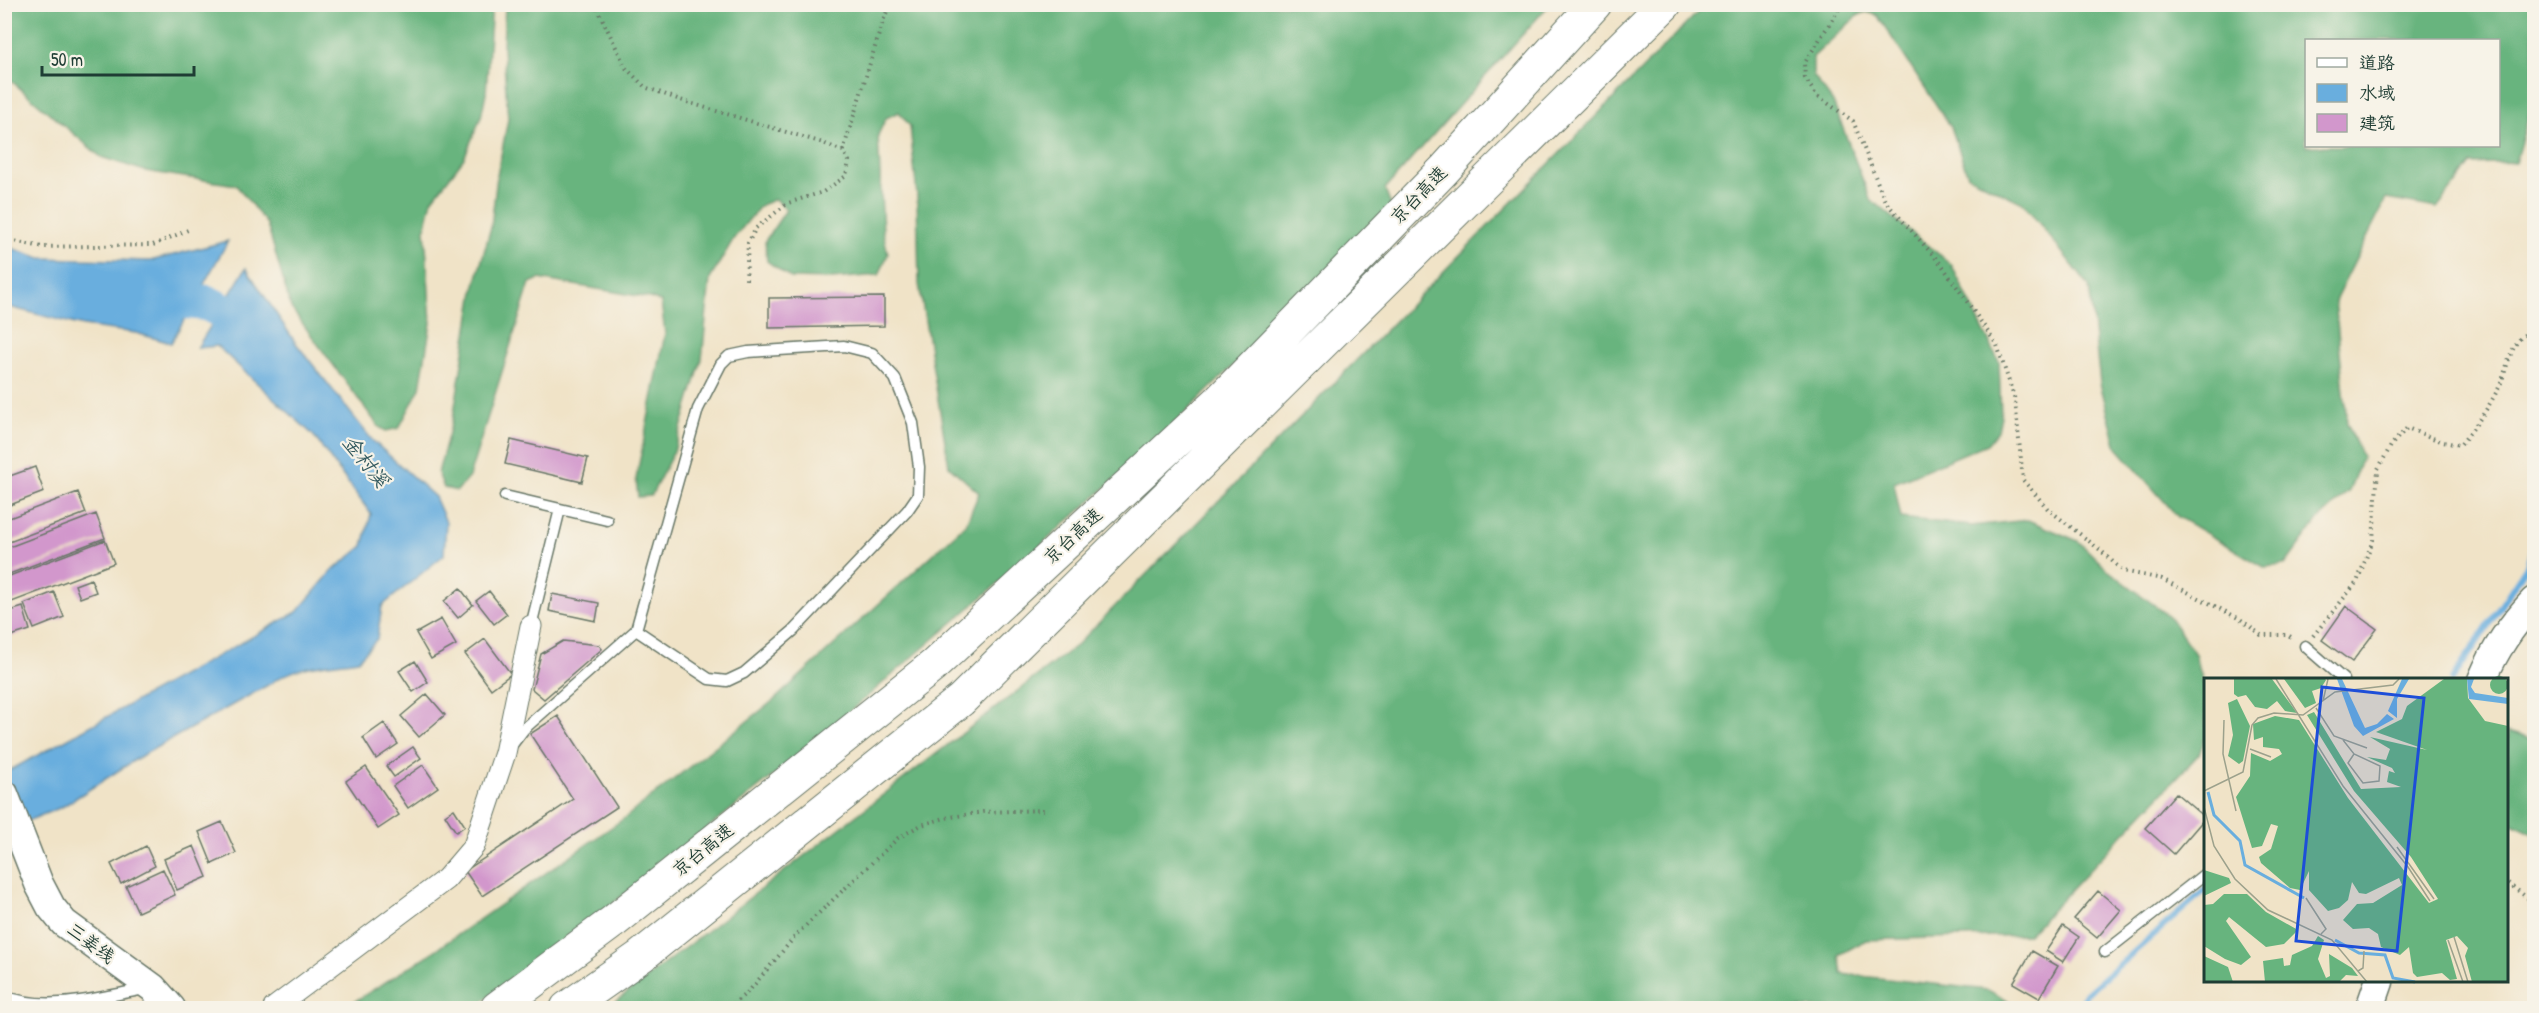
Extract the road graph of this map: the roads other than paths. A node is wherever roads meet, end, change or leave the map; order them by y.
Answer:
1 (1595, 4) edge
2 (1665, 4) edge
3 (505, 496) dead end
4 (561, 509) junction
5 (607, 520) dead end
6 (2535, 601) edge
7 (531, 626) joint
8 (636, 630) junction
9 (2305, 646) road end
10 (2342, 678) edge
11 (2483, 678) edge
12 (505, 753) junction
13 (4, 794) edge
14 (2204, 875) edge
15 (2105, 951) dead end
16 (2378, 983) edge
17 (4, 996) edge
18 (162, 998) edge
19 (274, 1008) edge
20 (497, 1008) edge
21 (567, 1008) edge
22 (2370, 1008) edge

1 - 20 highway, 京台高速
2 - 21 highway
3 - 4 lane
4 - 5 lane
4 - 7 lane
6 - 11 main road
7 - 12 street
8 - 8 lane
8 - 12 lane
9 - 10 lane
12 - 19 street
13 - 18 main road, 三姜线
14 - 15 lane
16 - 22 main road
17 - 18 lane

